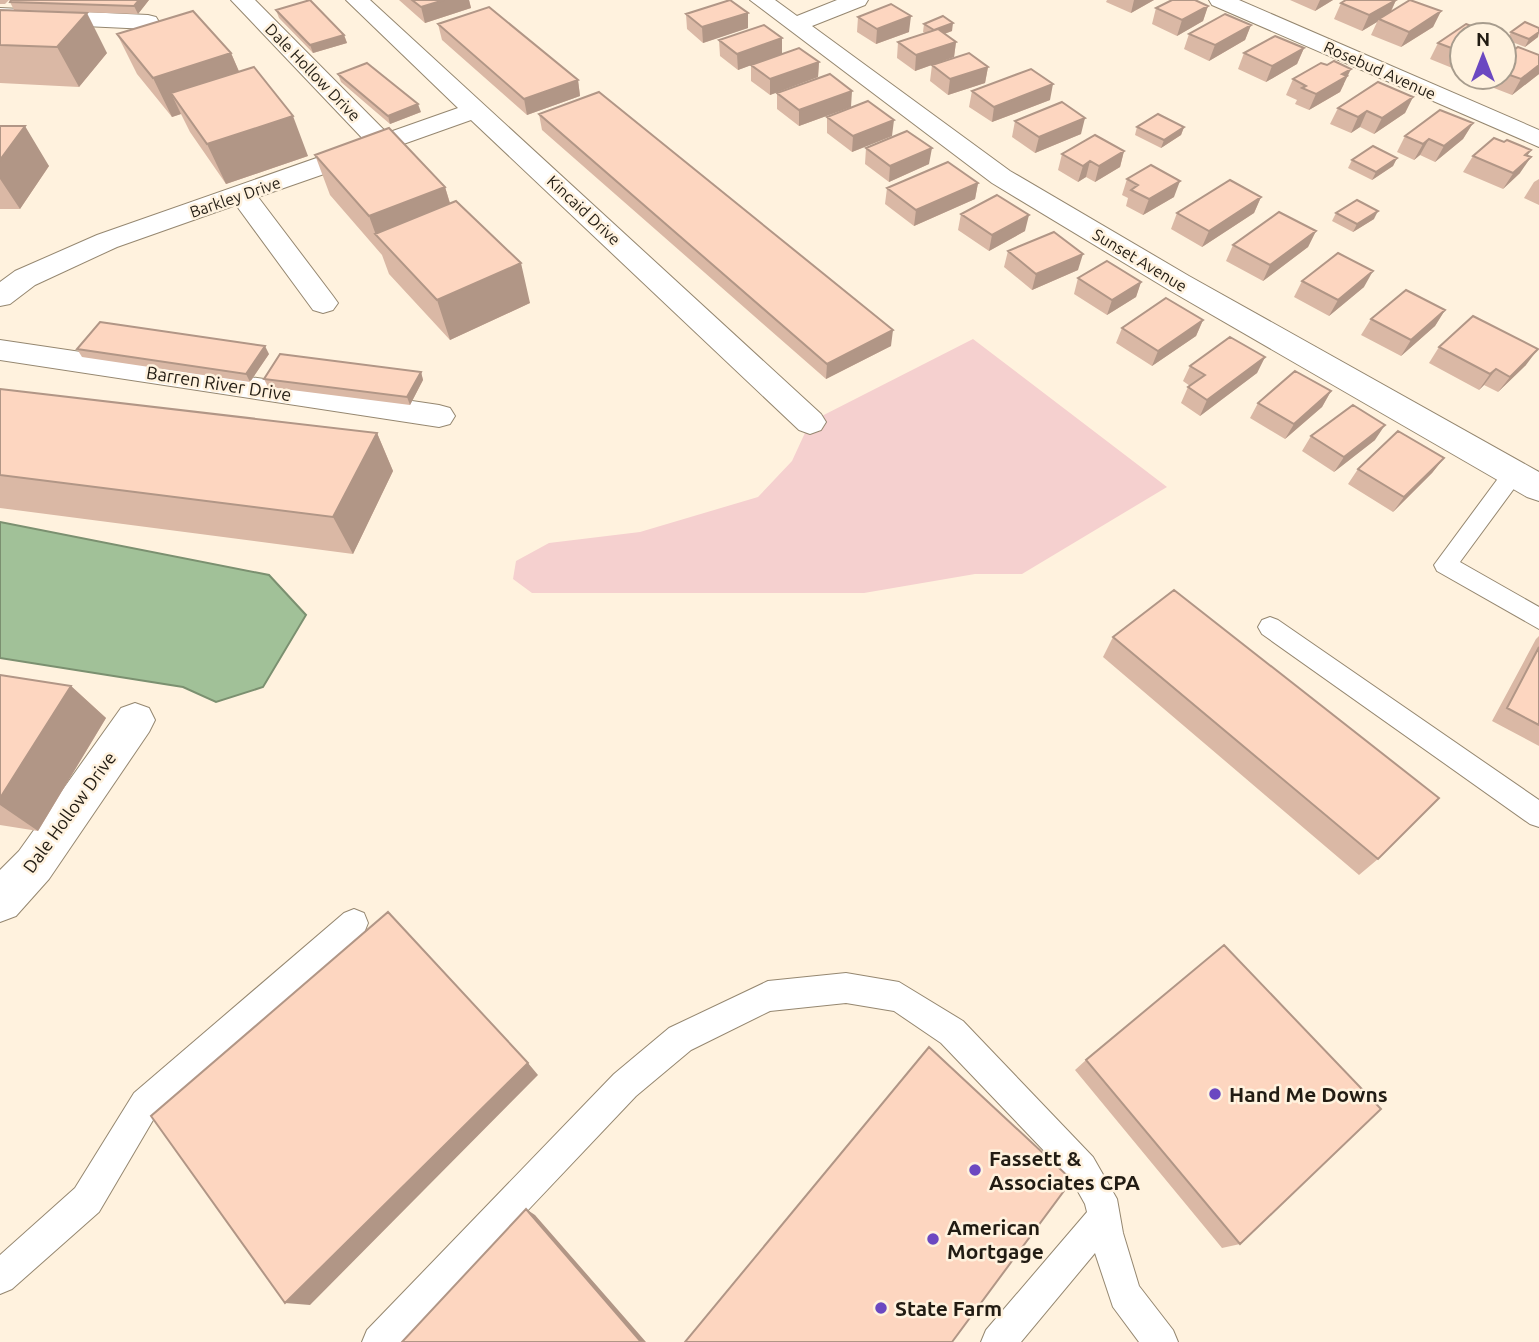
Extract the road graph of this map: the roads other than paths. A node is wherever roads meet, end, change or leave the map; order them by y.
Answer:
1 (242, 0) edge
2 (357, 0) edge
3 (761, 0) edge
4 (857, 0) edge
5 (1220, 0) edge
6 (0, 15) edge
7 (148, 22) edge
8 (795, 25) junction
9 (477, 110) junction
10 (1539, 139) edge
11 (384, 145) junction
12 (242, 194) junction
13 (13, 275) edge
14 (0, 297) edge
15 (323, 303) dead end
16 (0, 350) edge
17 (439, 416) dead end
18 (810, 422) dead end
19 (1513, 475) junction
20 (1539, 488) edge
21 (1539, 619) edge
22 (1270, 627) dead end
23 (135, 720) dead end
24 (1539, 815) edge
25 (0, 901) edge
26 (354, 923) dead end
27 (1104, 1217) junction
28 (0, 1277) edge
29 (379, 1342) edge
30 (998, 1342) edge
31 (1161, 1342) edge

1 - 11 street, Dale Hollow Drive
2 - 9 street, Kincaid Drive
3 - 8 street, Sunset Avenue
4 - 8 street
5 - 10 street, Rosebud Avenue
6 - 7 street
8 - 19 street, Sunset Avenue
9 - 11 street, Barkley Drive
9 - 18 street, Kincaid Drive
11 - 12 street, Barkley Drive
12 - 13 street, Barkley Drive
12 - 15 street
13 - 14 street, Barkley Drive
16 - 17 street, Barren River Drive
19 - 20 street, Sunset Avenue
19 - 21 lane
22 - 24 lane
23 - 25 street, Dale Hollow Drive
26 - 28 lane
27 - 29 lane
27 - 30 lane
27 - 31 lane

